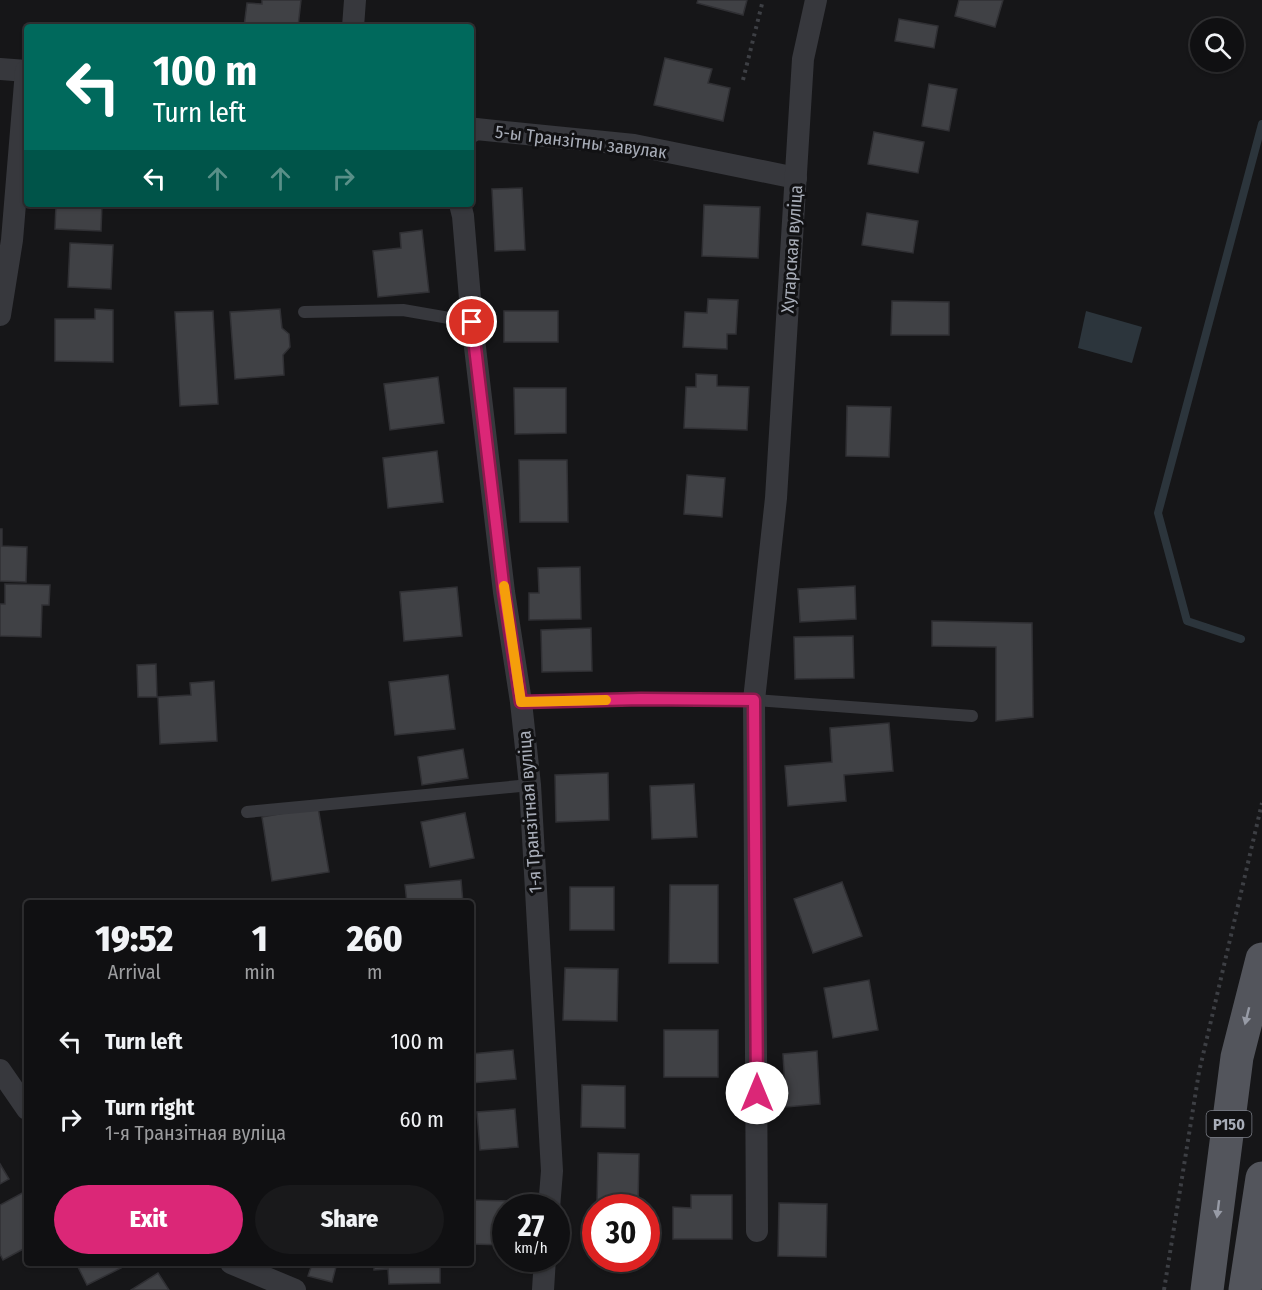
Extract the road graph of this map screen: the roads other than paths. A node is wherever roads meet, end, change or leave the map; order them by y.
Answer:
1 (355, 0) edge
2 (816, 0) edge
3 (353, 24) edge
4 (0, 69) edge
5 (24, 71) edge
6 (24, 105) edge
7 (474, 130) edge
8 (796, 178) junction
9 (461, 207) edge
10 (304, 312) dead end
11 (0, 315) edge
12 (472, 322) junction
13 (754, 700) junction
14 (521, 702) junction
15 (972, 716) dead end
16 (530, 785) junction
17 (247, 812) dead end
18 (1262, 960) edge
19 (0, 1070) edge
20 (24, 1105) edge
21 (1262, 1178) edge
22 (550, 1194) edge
23 (757, 1231) dead end
24 (238, 1266) edge
25 (544, 1272) edge
26 (295, 1290) edge
27 (543, 1290) edge
28 (1207, 1290) edge
29 (1245, 1290) edge

1 - 3 street
2 - 8 street, Хутарская вуліца
4 - 5 street
6 - 11 street
7 - 8 street, 5-ы Транзітны завулак
8 - 13 street, Хутарская вуліца
9 - 12 street, 1-я Транзітная вуліца
10 - 12 lane
12 - 14 street, 1-я Транзітная вуліца
13 - 14 lane
13 - 15 lane
13 - 23 street
14 - 16 street, 1-я Транзітная вуліца
16 - 17 lane
16 - 22 street, 1-я Транзітная вуліца
18 -> 28 main road, Р150
19 - 20 street
21 - 29 main road
24 - 26 street
25 - 27 street

